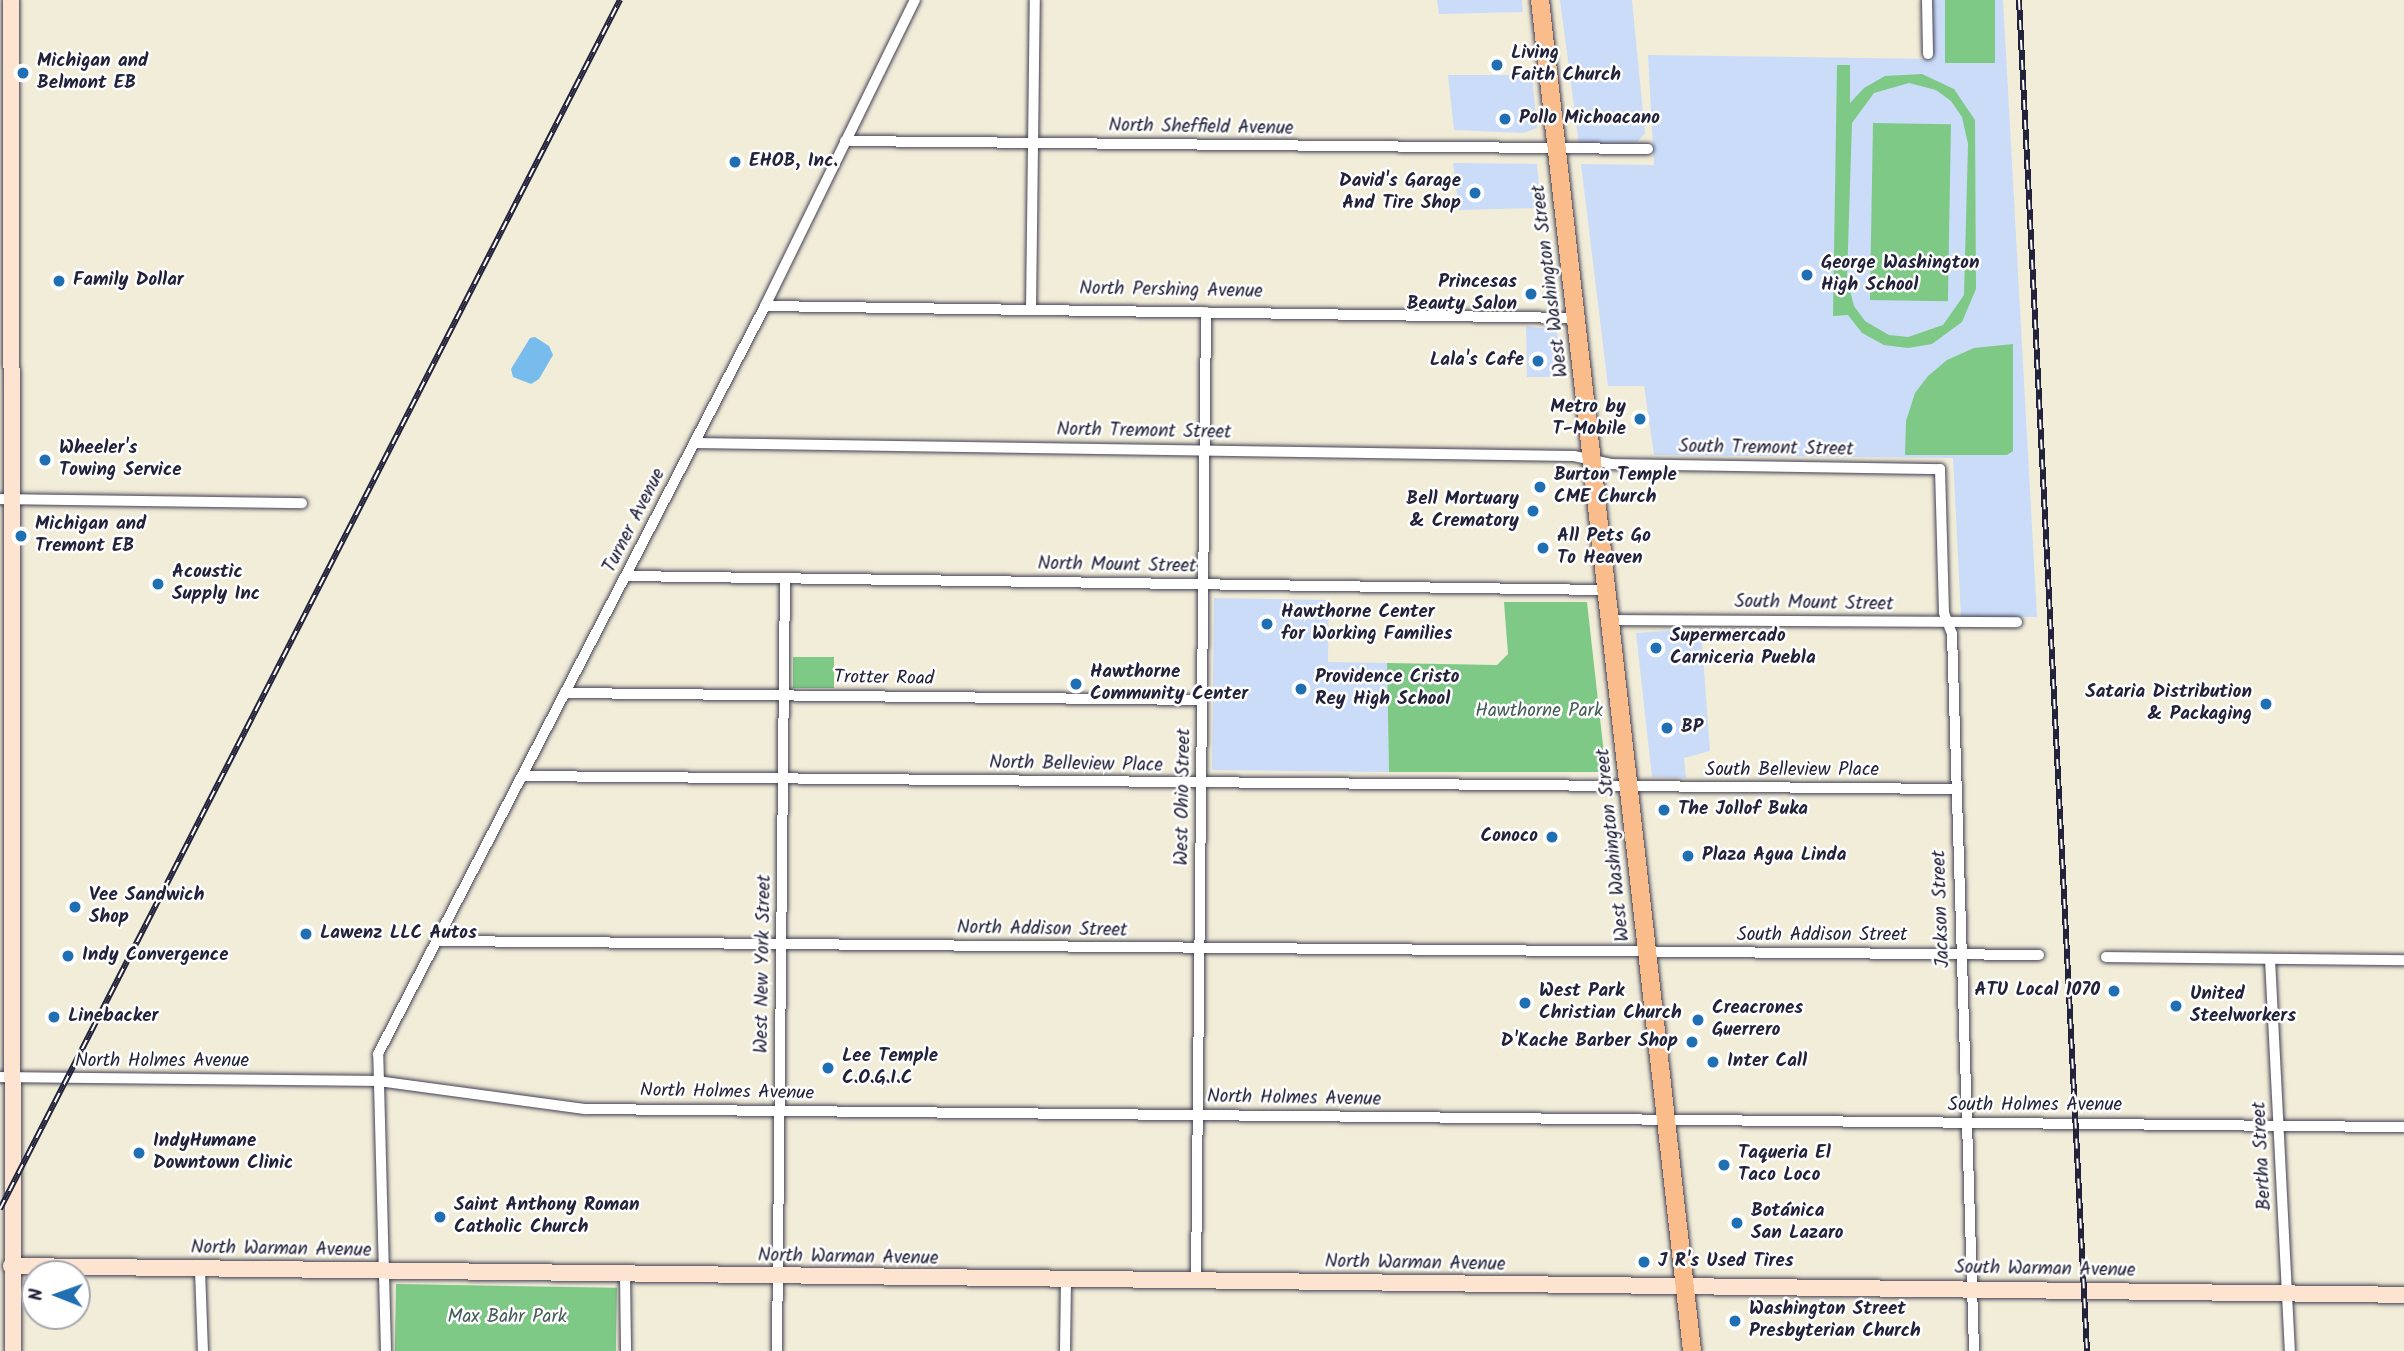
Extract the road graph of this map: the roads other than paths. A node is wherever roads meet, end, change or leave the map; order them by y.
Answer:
1 (11, 0) edge
2 (915, 0) edge
3 (1035, 0) edge
4 (1541, 0) edge
5 (1927, 0) edge
6 (1928, 54) dead end
7 (5, 119) edge
8 (845, 141) junction
9 (1032, 143) junction
10 (1648, 149) dead end
11 (1557, 151) junction
12 (765, 306) junction
13 (1031, 310) junction
14 (5, 311) edge
15 (1206, 312) junction
16 (1576, 318) junction
17 (694, 443) junction
18 (1205, 451) junction
19 (1593, 460) junction
20 (1940, 468) joint
21 (5, 500) edge
22 (302, 503) dead end
23 (626, 576) junction
24 (785, 578) junction
25 (1203, 585) junction
26 (1606, 590) junction
27 (1609, 620) junction
28 (2017, 622) dead end
29 (1947, 623) junction
30 (4, 689) edge
31 (566, 693) junction
32 (783, 695) junction
33 (1202, 700) junction
34 (522, 776) junction
35 (783, 779) junction
36 (1201, 783) junction
37 (1629, 787) junction
38 (1956, 789) junction
39 (6, 881) edge
40 (437, 941) junction
41 (781, 945) junction
42 (1200, 950) junction
43 (1961, 954) junction
44 (1647, 955) junction
45 (2039, 955) dead end
46 (2105, 957) dead end
47 (2270, 959) junction
48 (2404, 960) edge
49 (6, 1077) edge
50 (378, 1082) junction
51 (780, 1111) junction
52 (1198, 1116) junction
53 (1666, 1121) junction
54 (1967, 1122) junction
55 (2279, 1126) junction
56 (2404, 1127) edge
57 (11, 1266) junction
58 (200, 1270) junction
59 (384, 1273) junction
60 (625, 1276) junction
61 (778, 1278) junction
62 (1066, 1282) junction
63 (1196, 1282) junction
64 (1685, 1287) junction
65 (1972, 1290) junction
66 (2287, 1293) junction
67 (2404, 1295) edge
68 (13, 1351) edge
69 (203, 1351) edge
70 (386, 1351) edge
71 (626, 1351) edge
72 (777, 1351) edge
73 (1065, 1351) edge
74 (1692, 1351) edge
75 (1974, 1351) edge
76 (2290, 1351) edge

1 - 7 main road
2 - 8 street, Turner Avenue
3 - 9 street
4 - 11 main road, West Washington Street
5 - 6 street
7 - 14 main road
8 - 9 street, North Sheffield Avenue
8 - 12 street, Turner Avenue
9 - 11 street, North Sheffield Avenue
9 - 13 street
10 - 11 street, North Sheffield Avenue
11 - 16 main road, West Washington Street
12 - 13 street, North Pershing Avenue
12 - 17 street, Turner Avenue
13 - 15 street, North Pershing Avenue
14 - 21 main road
15 - 16 street, North Pershing Avenue
15 - 18 street, West Ohio Street
16 - 19 main road, West Washington Street
17 - 18 street, North Tremont Street
17 - 23 street, Turner Avenue
18 - 19 street, North Tremont Street
18 - 25 street, West Ohio Street
19 - 20 street, South Tremont Street
19 - 26 main road, West Washington Street
20 - 29 street, Jackson Street
21 - 22 street
21 - 30 main road
23 - 24 street, North Mount Street
23 - 31 street, Turner Avenue
24 - 25 street, North Mount Street
24 - 32 street, West New York Street
25 - 26 street, North Mount Street
25 - 33 street, West Ohio Street
26 - 27 main road, West Washington Street
27 - 29 street, South Mount Street
27 - 37 main road, West Washington Street
28 - 29 street, South Mount Street
29 - 38 street, Jackson Street
30 - 39 main road
31 - 32 street, Trotter Road
31 - 34 street, Turner Avenue
32 - 33 street, Trotter Road
32 - 35 street, West New York Street
33 - 36 street, West Ohio Street
34 - 35 street, North Belleview Place
34 - 40 street, Turner Avenue
35 - 36 street, North Belleview Place
35 - 41 street, West New York Street
36 - 37 street, North Belleview Place
36 - 42 street, West Ohio Street
37 - 38 street, South Belleview Place
37 - 44 main road, West Washington Street
38 - 43 street, Jackson Street
39 - 49 main road
40 - 41 street, North Addison Street
40 - 50 street, Turner Avenue
41 - 42 street, North Addison Street
41 - 51 street, West New York Street
42 - 44 street, North Addison Street
42 - 52 street, West Ohio Street
43 - 44 street, South Addison Street
43 - 45 street, South Addison Street
43 - 54 street, Jackson Street
44 - 53 main road, West Washington Street
46 - 47 street
47 - 48 street
47 - 55 street, Bertha Street
49 - 50 street, North Holmes Avenue
49 - 57 main road
50 - 51 street, North Holmes Avenue
50 - 59 street
51 - 52 street, North Holmes Avenue
51 - 61 street, West New York Street
52 - 53 street, North Holmes Avenue
52 - 63 street, West Ohio Street
53 - 54 street, South Holmes Avenue
53 - 64 main road, West Washington Street
54 - 55 street, South Holmes Avenue
54 - 65 street, Jackson Street
55 - 56 street, South Holmes Avenue
55 - 66 street, Bertha Street
57 - 58 main road, North Warman Avenue
57 - 68 main road
58 - 59 main road, North Warman Avenue
58 - 69 street
59 - 60 main road, North Warman Avenue
59 - 70 street
60 - 61 main road, North Warman Avenue
60 - 71 street
61 - 62 main road, North Warman Avenue
61 - 72 street, West New York Street
62 - 63 main road, North Warman Avenue
62 - 73 street
63 - 64 main road, North Warman Avenue
64 - 65 main road, South Warman Avenue
64 - 74 main road, West Washington Street
65 - 66 main road, South Warman Avenue
65 - 75 street, Jackson Street
66 - 67 main road, South Warman Avenue
66 - 76 street, Bertha Street

